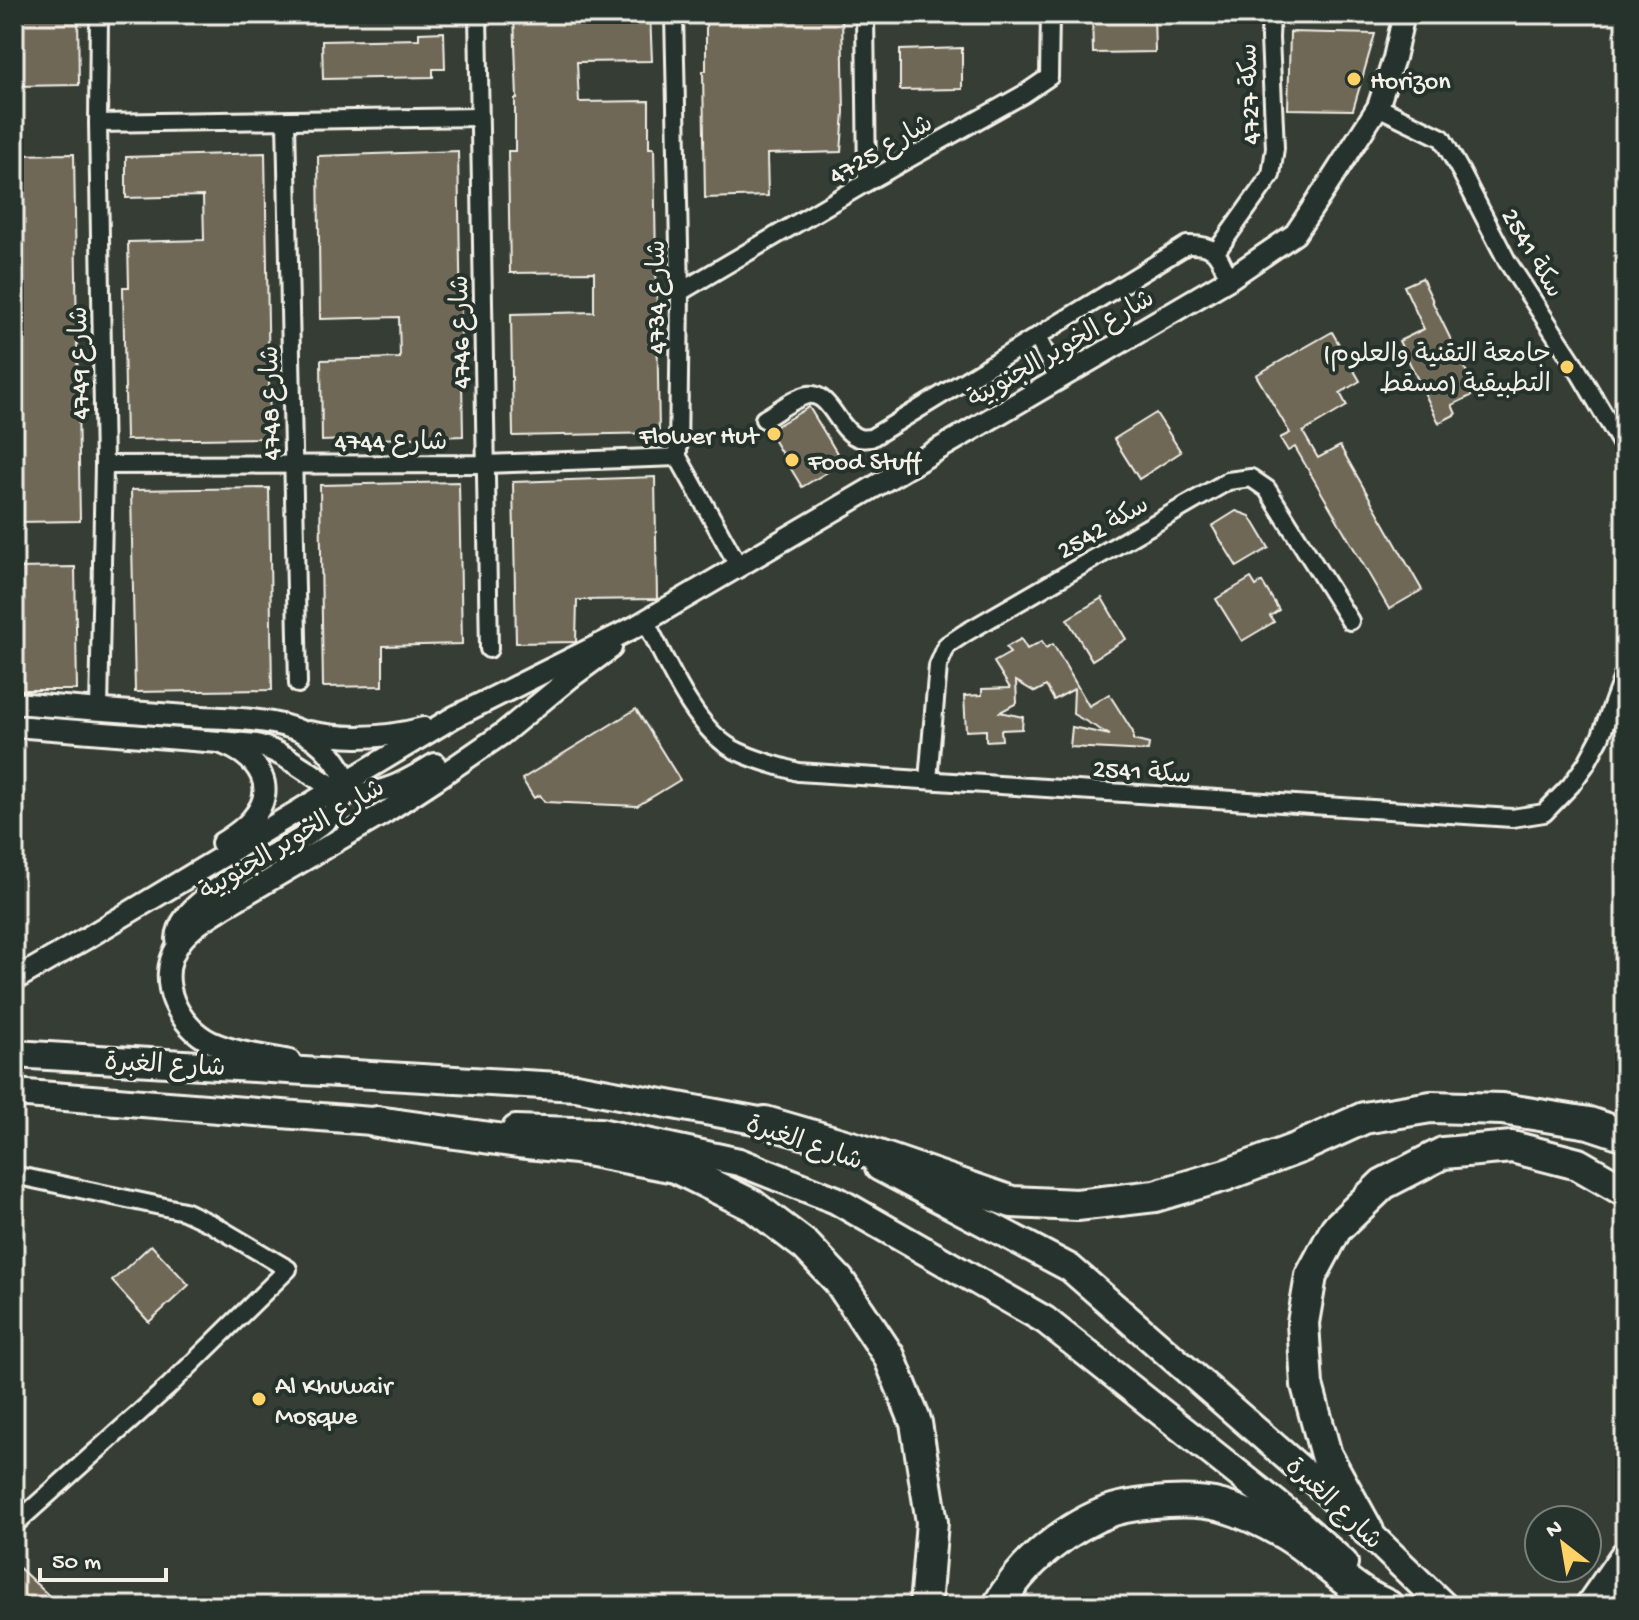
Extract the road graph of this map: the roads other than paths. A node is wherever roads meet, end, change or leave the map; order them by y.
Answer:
1 (99, 14) edge
2 (478, 14) edge
3 (674, 14) edge
4 (865, 14) edge
5 (1050, 14) edge
6 (1271, 14) edge
7 (1404, 14) edge
8 (1378, 107) junction
9 (479, 117) junction
10 (286, 121) junction
11 (98, 123) junction
12 (867, 182) junction
13 (1216, 252) junction
14 (1229, 279) junction
15 (680, 292) junction
16 (1037, 337) junction
17 (1058, 378) junction
18 (764, 419) dead end
19 (1625, 450) edge
20 (678, 457) junction
21 (294, 464) junction
22 (486, 464) junction
23 (104, 465) junction
24 (738, 565) junction
25 (1350, 621) dead end
26 (640, 623) junction
27 (489, 649) dead end
28 (1625, 671) edge
29 (570, 678) junction
30 (298, 684) dead end
31 (14, 703) edge
32 (99, 710) junction
33 (454, 717) junction
34 (14, 726) edge
35 (298, 730) junction
36 (209, 740) junction
37 (928, 780) junction
38 (343, 787) junction
39 (90, 936) junction
40 (176, 947) junction
41 (14, 980) edge
42 (14, 1054) edge
43 (345, 1072) junction
44 (14, 1093) edge
45 (377, 1122) junction
46 (765, 1122) junction
47 (1625, 1135) edge
48 (14, 1175) edge
49 (1625, 1191) edge
50 (14, 1525) edge
51 (1368, 1531) junction
52 (1625, 1557) edge
53 (1625, 1569) edge
54 (925, 1606) edge
55 (998, 1606) edge
56 (1389, 1606) edge
57 (1444, 1606) edge
58 (1592, 1606) edge

1 - 11 street, 4749 شارع
2 - 9 street, 4746 شارع
3 - 15 street, 4734 شارع
4 - 12 street
5 - 12 street, 4725 شارع
6 - 13 street, سكة 4727
7 - 8 street, شارع الخوير الجنوبية
8 - 14 street, شارع الخوير الجنوبية
8 - 19 street, سكة 2541
9 - 10 street
9 - 22 street, 4746 شارع
10 - 11 street
10 - 21 street, 4748 شارع
11 - 23 street, 4749 شارع
12 - 15 street, 4725 شارع
13 - 14 street
13 - 16 street
14 - 17 street, شارع الخوير الجنوبية
15 - 20 street, 4734 شارع
16 - 17 street
16 - 18 street
17 - 24 street, شارع الخوير الجنوبية
20 - 22 street, 4744 شارع
20 - 24 street, 4734 شارع
21 - 22 street, 4744 شارع
21 - 23 street, 4744 شارع
21 - 30 street, 4748 شارع
22 - 27 street, 4746 شارع
23 - 32 street, 4749 شارع
24 - 26 street, شارع الخوير الجنوبية
25 - 37 street, سكة 2542
26 - 29 street, شارع الخوير الجنوبية
26 - 33 street, شارع الخوير الجنوبية
26 - 37 street, سكة 2541
28 - 37 street, سكة 2541
29 - 38 street
29 - 40 street, شارع الخوير الجنوبية
31 - 32 street, شارع الخوير الجنوبية
32 - 35 street, شارع الخوير الجنوبية
33 - 35 street
33 - 38 street, شارع الخوير الجنوبية
34 - 36 street, شارع الخوير الجنوبية
35 - 38 street, شارع الخوير الجنوبية
36 - 38 street, شارع الخوير الجنوبية
36 - 39 street
38 - 39 street, شارع الخوير الجنوبية
38 - 40 street
39 - 41 street, شارع الخوير الجنوبية
40 - 43 street
42 - 43 main road, شارع الغبرة
43 - 46 main road, شارع الغبرة
44 - 45 main road, شارع الغبرة
45 - 54 highway
45 - 56 main road, شارع الغبرة
46 - 47 highway
46 - 51 main road, شارع الغبرة
48 - 50 street
49 - 51 highway
51 - 57 main road, شارع الغبرة
52 - 58 highway
53 - 58 highway
55 - 56 highway

